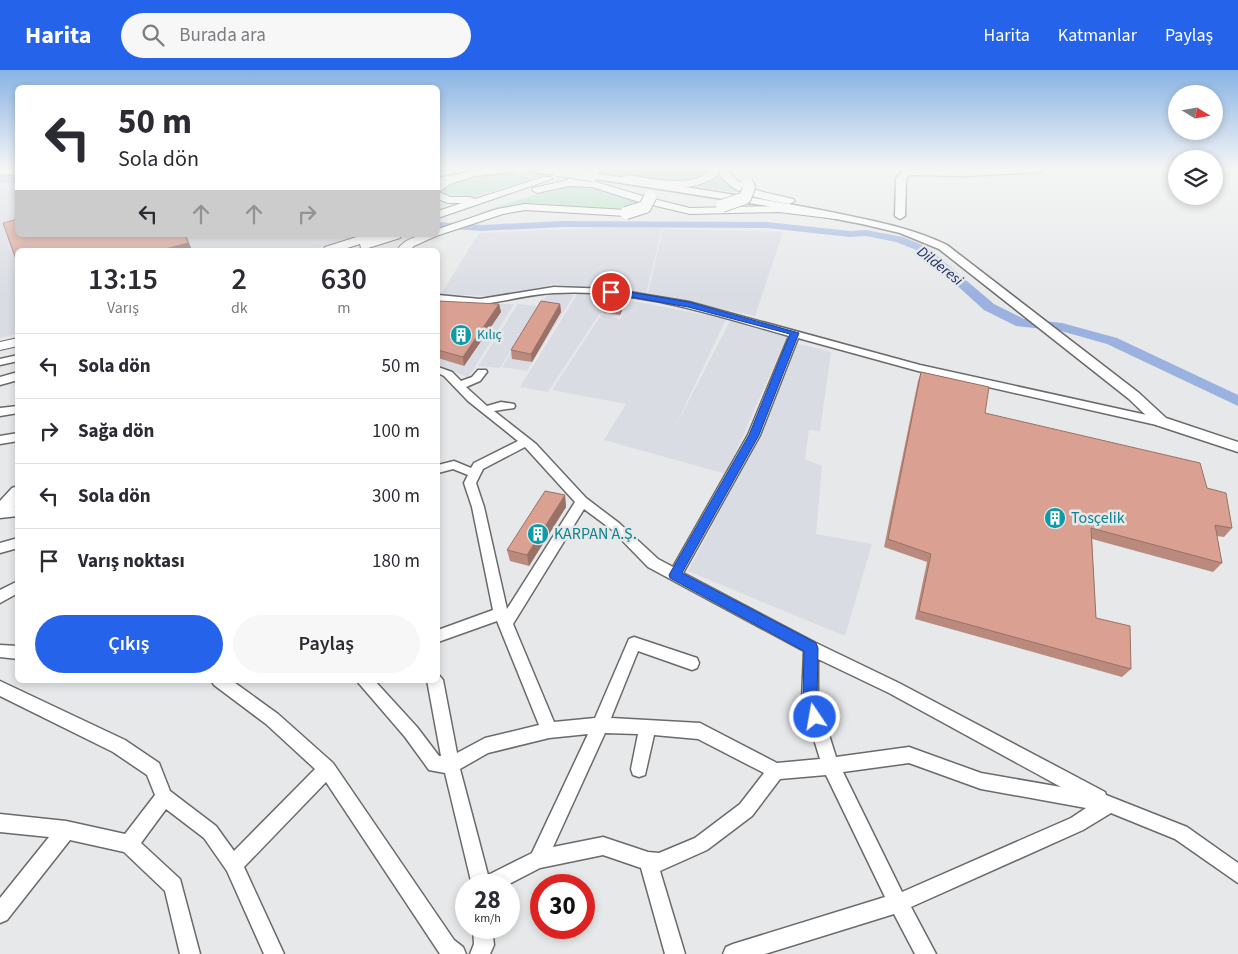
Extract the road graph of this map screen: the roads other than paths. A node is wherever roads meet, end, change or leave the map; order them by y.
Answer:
1 (453, 210) edge
2 (475, 210) edge
3 (506, 210) edge
4 (592, 210) edge
5 (637, 210) edge
6 (687, 210) edge
7 (723, 210) edge
8 (789, 210) edge
9 (804, 210) edge
10 (828, 210) edge
11 (900, 210) edge
12 (440, 214) edge
13 (487, 216) joint
14 (836, 216) junction
15 (900, 216) junction
16 (451, 220) junction
17 (440, 222) edge
18 (886, 222) junction
19 (440, 225) edge
20 (910, 228) junction
21 (440, 232) edge
22 (369, 237) edge
23 (390, 237) edge
24 (408, 237) edge
25 (426, 237) edge
26 (427, 237) edge
27 (335, 248) edge
28 (355, 248) edge
29 (379, 248) edge
30 (405, 248) edge
31 (410, 248) edge
32 (440, 299) edge
33 (795, 333) junction
34 (15, 343) edge
35 (0, 346) edge
36 (15, 351) edge
37 (0, 354) edge
38 (15, 359) edge
39 (0, 362) edge
40 (440, 371) edge
41 (482, 372) dead end
42 (15, 377) edge
43 (0, 382) edge
44 (459, 386) junction
45 (510, 406) dead end
46 (15, 410) edge
47 (484, 410) junction
48 (0, 412) edge
49 (1161, 422) junction
50 (1182, 427) junction
51 (15, 438) edge
52 (0, 440) edge
53 (526, 442) junction
54 (1238, 447) edge
55 (440, 468) edge
56 (474, 472) junction
57 (15, 495) edge
58 (582, 501) junction
59 (15, 511) edge
60 (0, 512) edge
61 (15, 544) edge
62 (0, 548) edge
63 (675, 575) junction
64 (15, 588) edge
65 (0, 597) edge
66 (503, 618) junction
67 (440, 635) edge
68 (811, 648) junction
69 (0, 651) edge
70 (15, 653) edge
71 (692, 663) dead end
72 (223, 683) edge
73 (367, 683) edge
74 (436, 683) edge
75 (0, 688) edge
76 (600, 725) junction
77 (648, 727) junction
78 (549, 730) junction
79 (451, 765) junction
80 (831, 766) junction
81 (327, 769) junction
82 (639, 769) dead end
83 (776, 770) junction
84 (164, 797) junction
85 (1110, 804) junction
86 (0, 823) edge
87 (66, 830) junction
88 (129, 844) junction
89 (538, 859) junction
90 (648, 860) junction
91 (234, 865) junction
92 (478, 874) edge
93 (509, 874) edge
94 (1238, 874) edge
95 (898, 903) junction
96 (0, 913) edge
97 (484, 939) edge
98 (190, 954) edge
99 (274, 954) edge
100 (456, 954) edge
101 (480, 954) edge
102 (675, 954) edge
103 (733, 954) edge
104 (926, 954) edge

1 - 12 highway
2 - 16 highway
3 - 13 highway, bridge
4 - 5 highway, bridge
6 - 7 highway
8 - 14 highway
9 - 14 main road
10 - 18 main road
11 - 15 main road
13 - 21 highway
14 - 49 main road
15 - 18 main road
15 - 20 main road
16 - 17 highway
16 - 19 highway
18 - 20 main road
20 - 50 main road
22 - 27 highway
23 - 28 highway
24 - 29 highway
25 - 30 highway
26 - 31 highway
32 - 33 street
33 - 49 street
33 - 63 street
34 - 35 highway
36 - 37 highway
38 - 39 street
40 - 44 street
41 - 44 street
42 - 43 main road
44 - 47 street
45 - 47 street
46 - 48 street
47 - 53 street
49 - 50 main road
50 - 54 main road
51 - 52 street
53 - 56 street
53 - 58 street
55 - 56 street
56 - 66 street
57 - 60 main road
58 - 63 street
58 - 66 street
59 - 60 street
61 - 62 street
63 - 68 street
64 - 65 street
66 - 67 street
66 - 78 street
68 - 80 street
68 - 85 street
69 - 70 street
71 - 76 street
72 - 81 street
73 - 79 street
74 - 79 street
75 - 84 street
76 - 77 street
76 - 78 street
76 - 89 street
77 - 82 street
77 - 83 street
78 - 79 street
79 - 92 street
80 - 83 street
80 - 85 street
80 - 95 street
81 - 91 street
81 - 100 street
83 - 90 street
84 - 88 street
84 - 91 street
85 - 94 street
85 - 95 street
86 - 87 street
87 - 88 street
87 - 96 street
88 - 98 street
89 - 90 street
89 - 93 street
90 - 102 street
91 - 99 street
95 - 103 street
95 - 104 street
97 - 101 street

